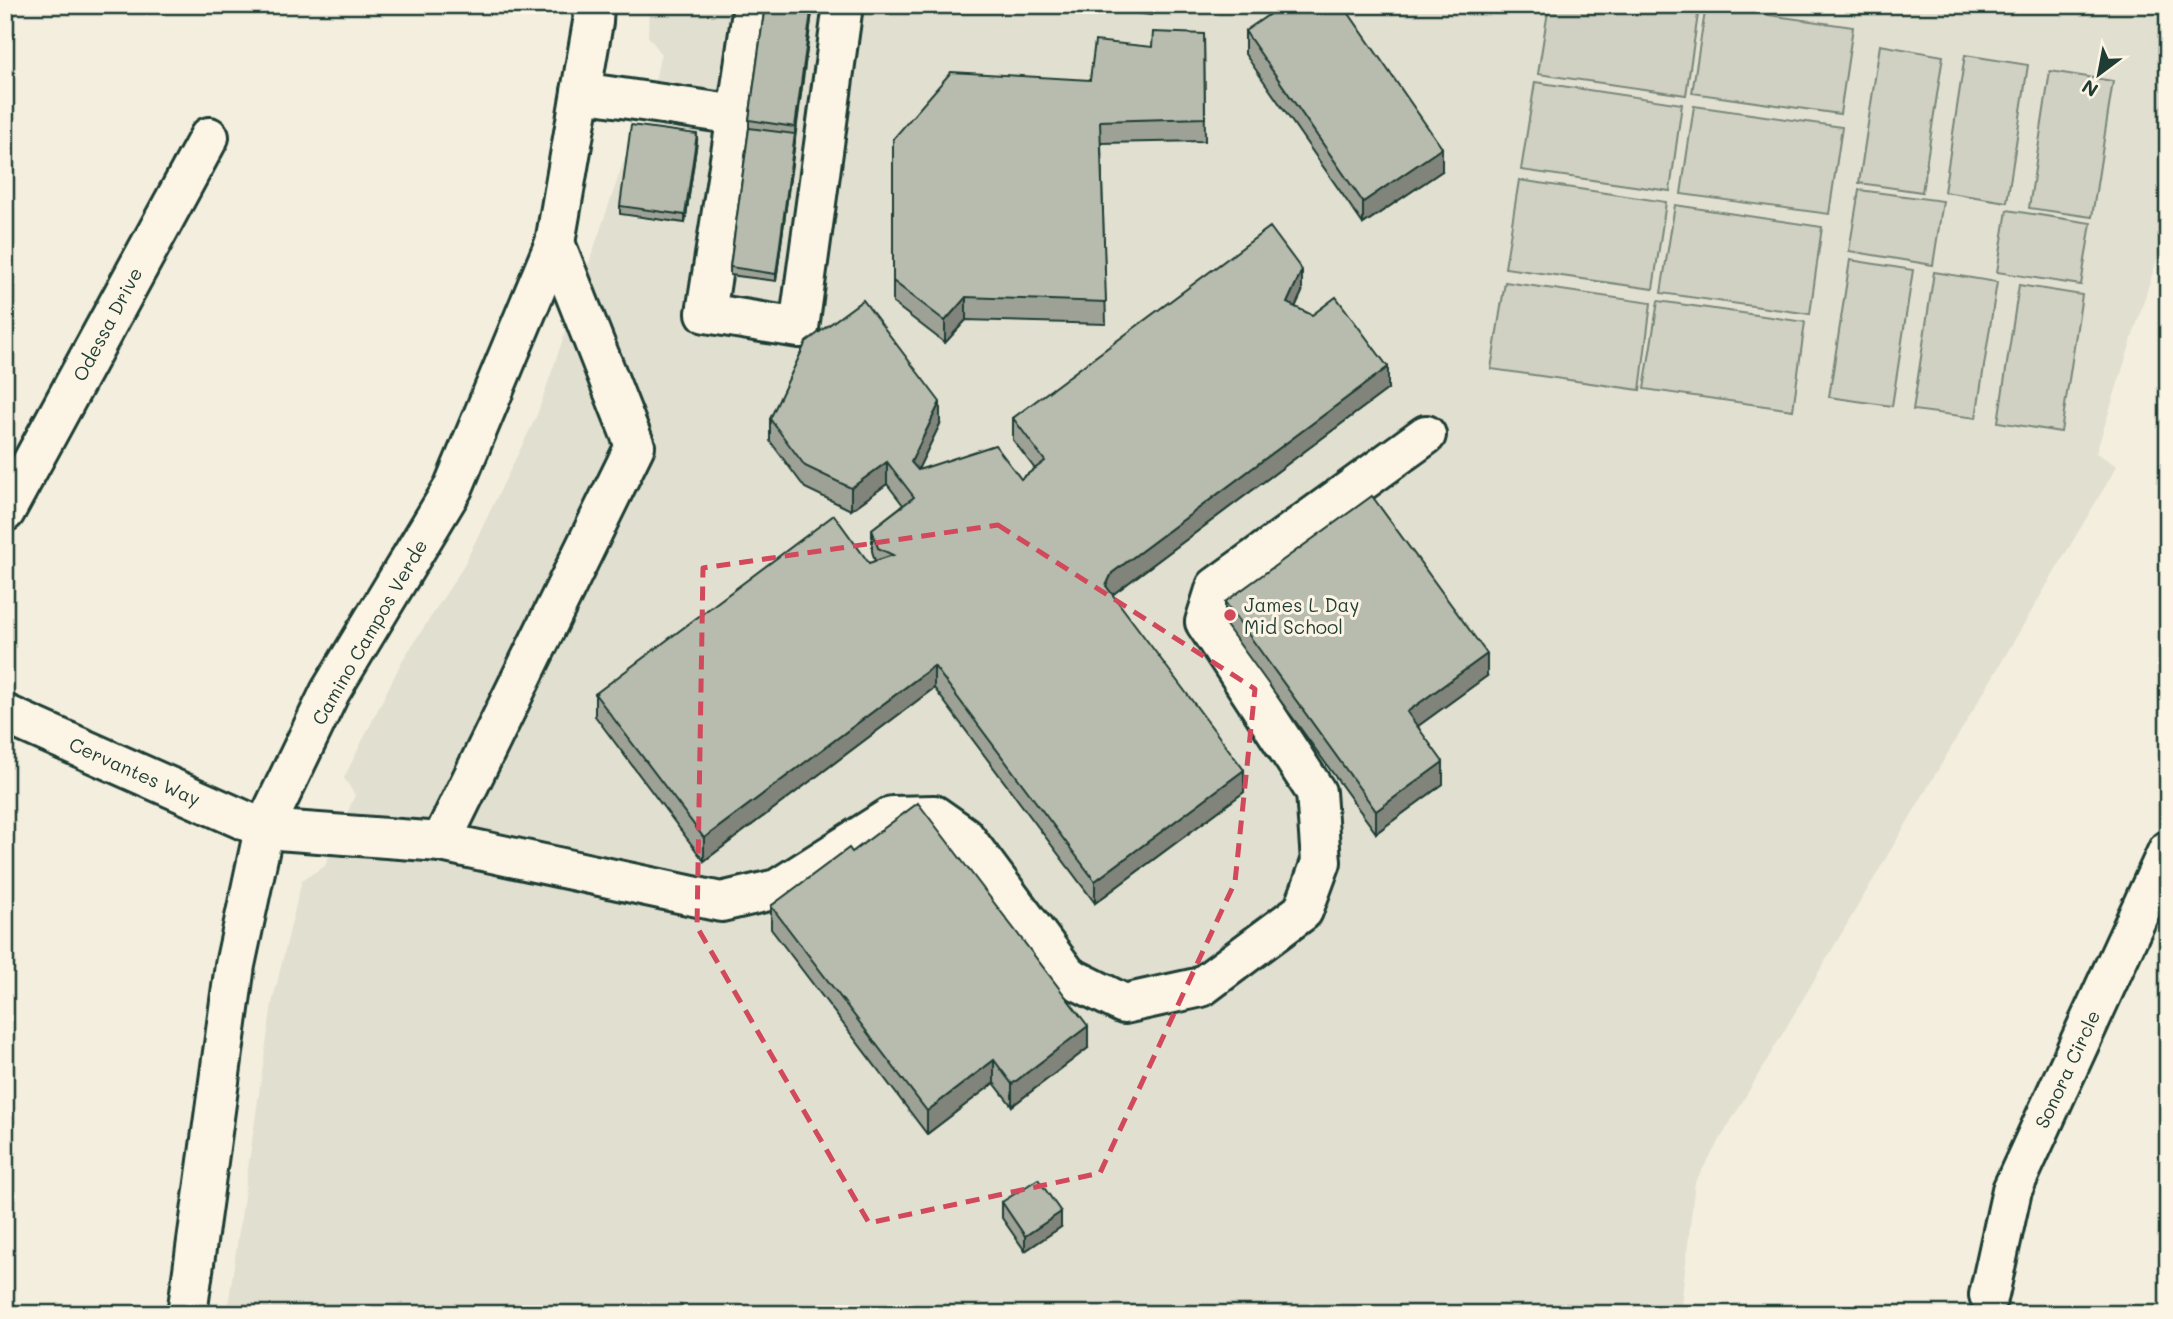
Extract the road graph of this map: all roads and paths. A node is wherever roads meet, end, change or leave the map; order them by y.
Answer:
1 (594, 5) edge
2 (753, 5) edge
3 (843, 5) edge
4 (581, 92) junction
5 (737, 115) junction
6 (209, 137) dead end
7 (555, 243) junction
8 (1426, 435) dead end
9 (5, 512) edge
10 (5, 714) edge
11 (264, 829) junction
12 (441, 842) junction
13 (2168, 850) edge
14 (1989, 1295) dead end
15 (187, 1314) edge

1 - 4 street, Camino Campos Verde
2 - 5 street
3 - 5 street
4 - 5 street
4 - 7 street, Camino Campos Verde
6 - 9 street, Odessa Drive
7 - 11 street, Camino Campos Verde
7 - 12 street
8 - 12 street, Cervantes Way
10 - 11 street, Cervantes Way
11 - 12 street, Cervantes Way
11 - 15 street, Camino Campos Verde
13 - 14 street, Sonora Circle

